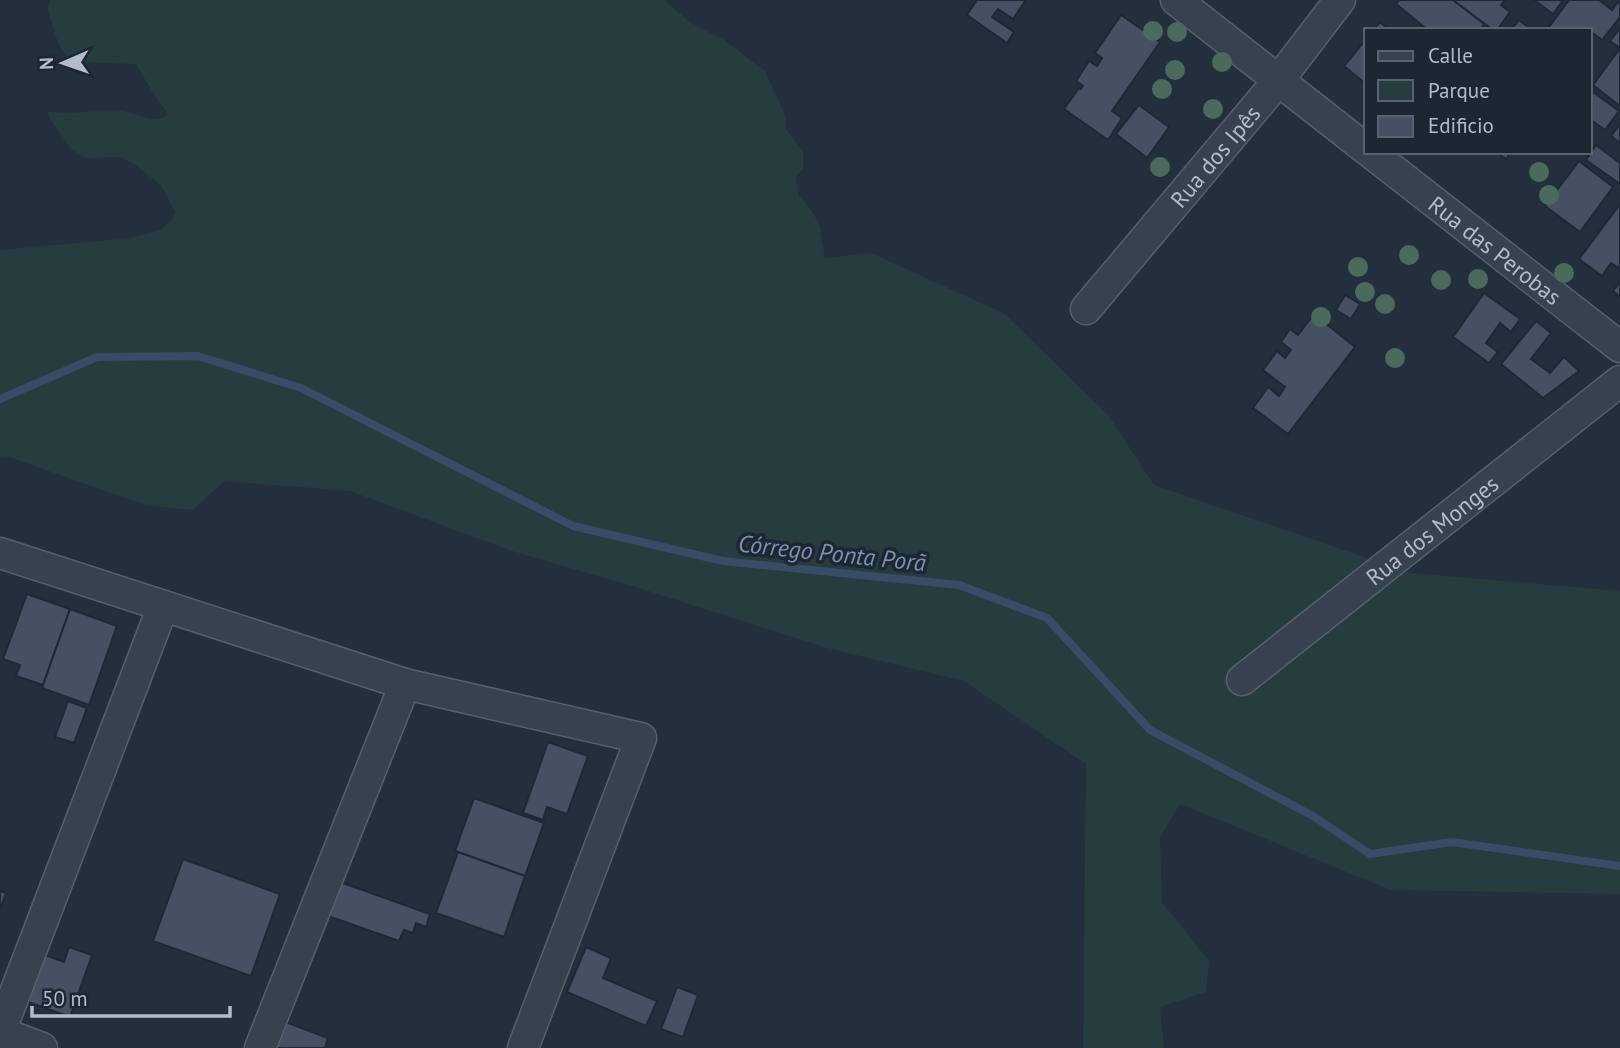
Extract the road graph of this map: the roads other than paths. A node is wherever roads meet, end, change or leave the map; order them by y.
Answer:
1 (1176, 0) edge
2 (1340, 0) edge
3 (1278, 81) junction
4 (1364, 148) edge
5 (1372, 154) edge
6 (1086, 309) dead end
7 (1620, 347) edge
8 (1620, 381) edge
9 (0, 553) edge
10 (163, 606) junction
11 (1242, 680) dead end
12 (405, 684) junction
13 (0, 1032) edge
14 (42, 1048) edge
15 (260, 1048) edge
16 (523, 1048) edge

1 - 3 street, Rua das Perobas
2 - 3 street, Rua dos Ipês
3 - 4 street, Rua das Perobas
3 - 6 street, Rua dos Ipês
5 - 7 street, Rua das Perobas
8 - 11 street, Rua dos Monges
9 - 10 street
10 - 12 street
10 - 13 street
12 - 15 street
12 - 16 street
13 - 14 street

